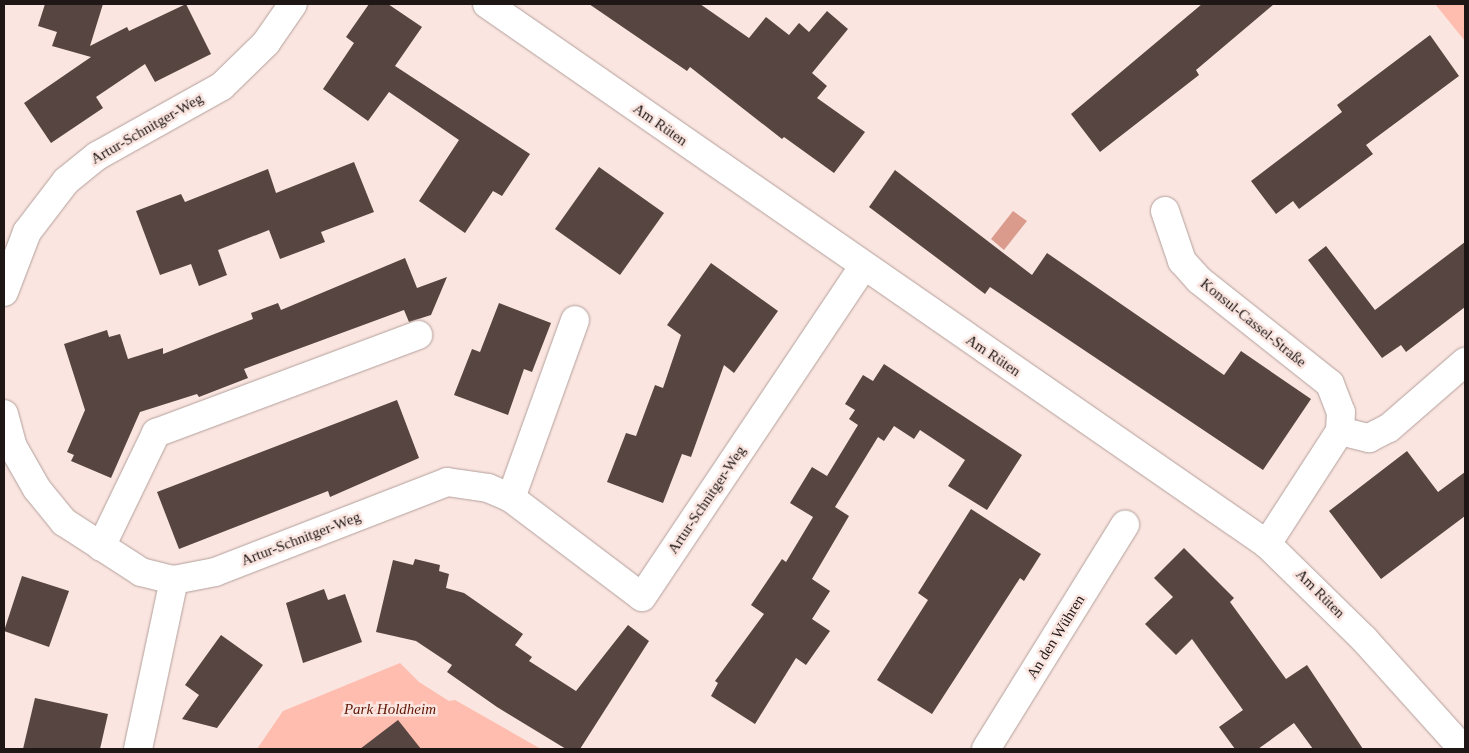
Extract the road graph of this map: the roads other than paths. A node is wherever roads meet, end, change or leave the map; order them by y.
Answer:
1 (293, 4) edge
2 (487, 4) edge
3 (1165, 211) dead end
4 (863, 267) junction
5 (4, 292) edge
6 (576, 320) dead end
7 (418, 335) dead end
8 (1465, 362) edge
9 (4, 414) edge
10 (1340, 431) junction
11 (512, 498) junction
12 (1125, 526) dead end
13 (1266, 544) junction
14 (100, 547) junction
15 (174, 580) junction
16 (138, 749) edge
17 (986, 749) edge
18 (1463, 749) edge

1 - 5 street, Artur-Schnitger-Weg
2 - 4 street, Am Rüten
3 - 10 street, Konsul-Cassel-Straße
4 - 11 street, Artur-Schnitger-Weg
4 - 13 street, Am Rüten
6 - 11 street
7 - 14 street
8 - 10 street
9 - 14 street, Artur-Schnitger-Weg
10 - 13 street
11 - 15 street, Artur-Schnitger-Weg
12 - 17 street, An den Wühren
13 - 18 street, Am Rüten
14 - 15 street, Artur-Schnitger-Weg
15 - 16 street

